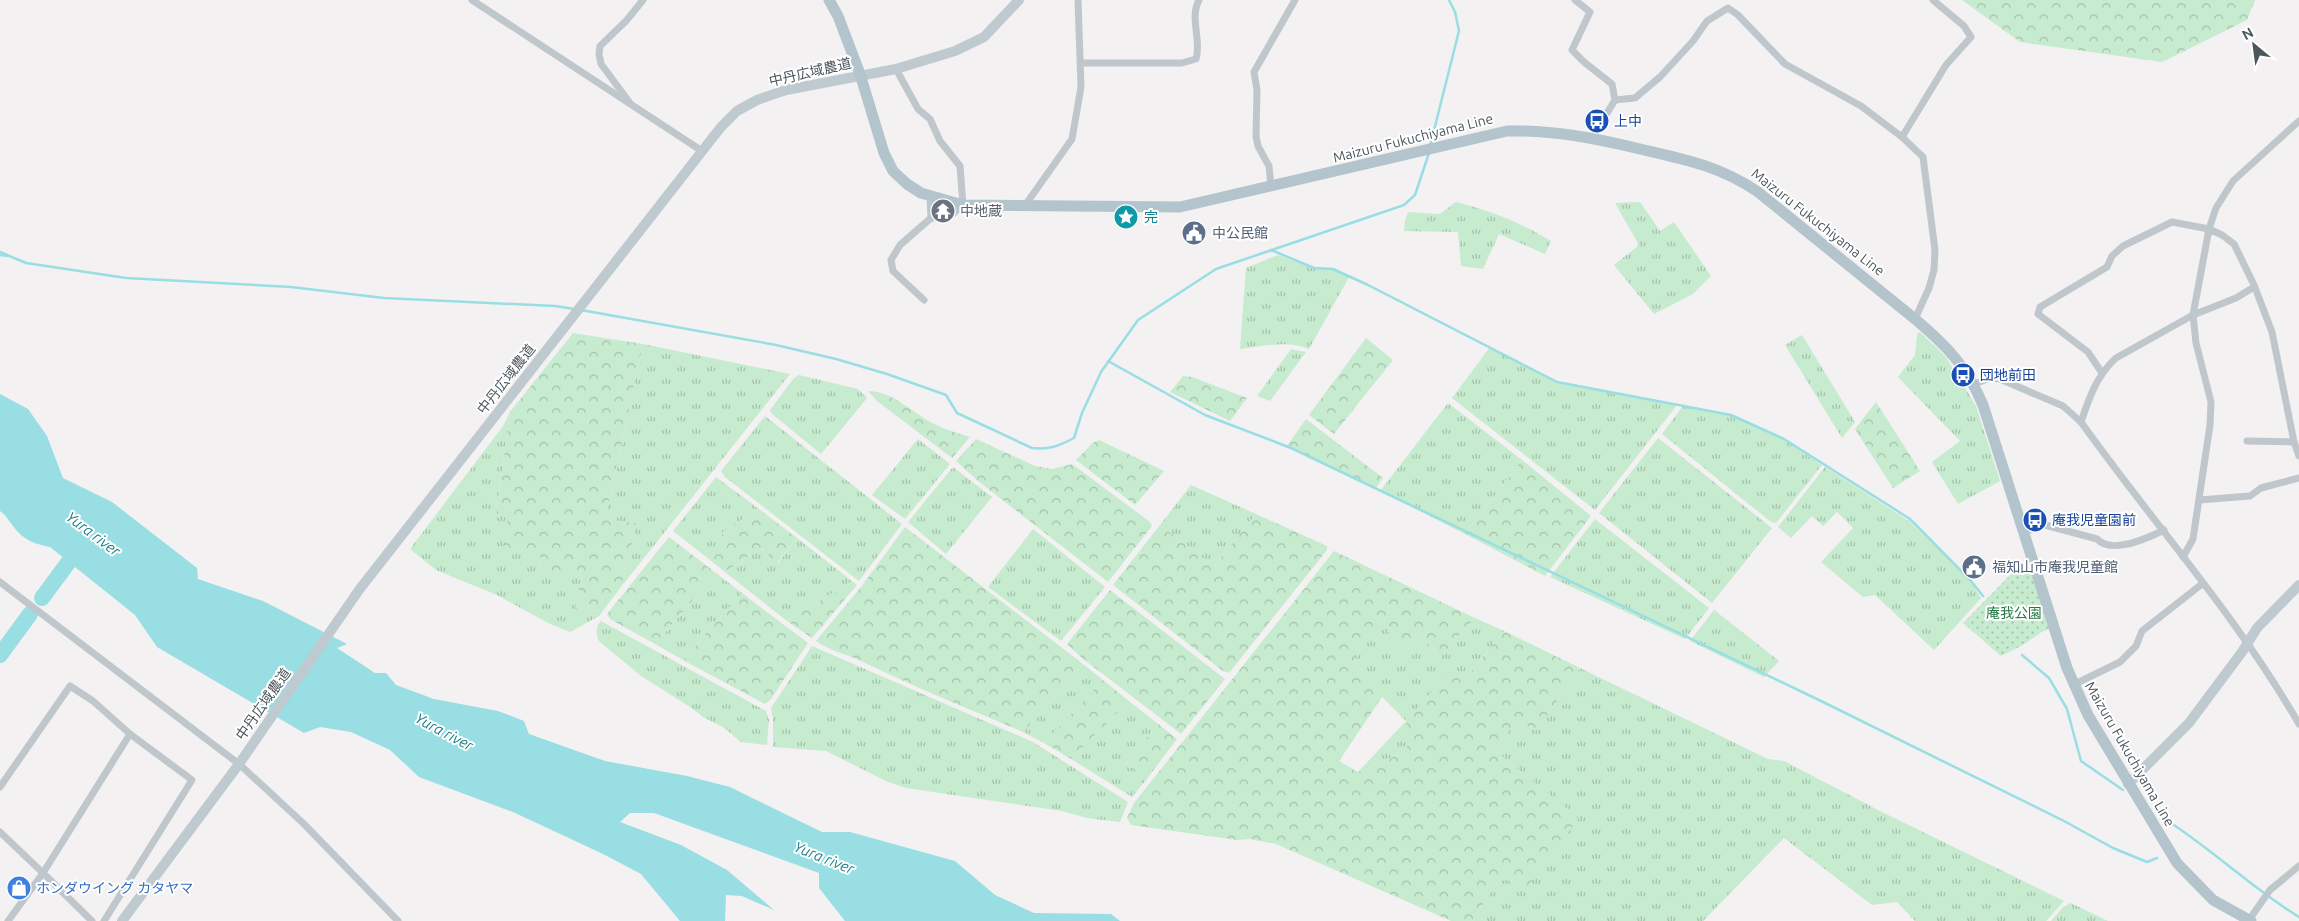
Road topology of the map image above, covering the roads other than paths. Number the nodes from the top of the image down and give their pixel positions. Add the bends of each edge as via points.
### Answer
1 (472, 0) edge
2 (643, 0) edge
3 (829, 0) edge
4 (1019, 0) edge
5 (1078, 0) edge
6 (1199, 0) edge
7 (1295, 0) edge
8 (1575, 0) edge
9 (1933, 0) edge
10 (1081, 63) junction
11 (896, 69) junction
12 (860, 74) junction
13 (1615, 100) junction
14 (634, 108) junction
15 (2299, 121) edge
16 (1902, 137) junction
17 (1592, 138) junction
18 (699, 155) junction
19 (1271, 188) junction
20 (930, 197) junction
21 (963, 204) junction
22 (1026, 204) junction
23 (931, 218) junction
24 (2209, 229) junction
25 (2254, 286) junction
26 (924, 300) dead end
27 (2193, 315) junction
28 (1915, 320) junction
29 (2102, 374) junction
30 (1974, 384) junction
31 (2081, 422) junction
32 (2247, 441) dead end
33 (2294, 442) junction
34 (2299, 456) edge
35 (2299, 478) edge
36 (2199, 500) junction
37 (2164, 530) junction
38 (2023, 532) junction
39 (2183, 557) junction
40 (0, 582) edge
41 (2202, 584) junction
42 (2299, 585) edge
43 (2248, 643) junction
44 (2073, 684) junction
45 (2299, 724) edge
46 (130, 734) junction
47 (239, 764) junction
48 (2128, 784) junction
49 (0, 787) edge
50 (0, 832) edge
51 (2299, 866) edge
52 (43, 873) junction
53 (8, 921) edge
54 (92, 921) edge
55 (104, 921) edge
56 (122, 921) edge
57 (398, 921) edge
58 (2250, 921) edge

1 - 14 street
2 - 14 street via 600,46 598,54 601,64
3 - 12 main road, Maizuru Fukuchiyama Line
4 - 11 street, 中丹広域農道 via 984,37 955,51
5 - 10 street
6 - 10 street via 1194,17 1199,49 1196,60 1182,63
7 - 19 street via 1254,72 1256,136 1269,166
8 - 13 street via 1590,12 1572,50 1612,84
9 - 16 street via 1964,26 1971,37 1946,65
10 - 22 street via 1078,111 1072,139
11 - 12 street, 中丹広域農道
11 - 21 street via 918,110 930,119 940,141 960,166
12 - 18 street, 中丹広域農道 via 786,90 757,100 737,111
12 - 20 main road, Maizuru Fukuchiyama Line via 884,153 894,171 907,184
13 - 16 street via 1635,98 1674,62 1707,21 1728,8 1785,64 1861,106
13 - 17 street
14 - 18 street
15 - 24 street via 2233,181 2216,208
16 - 28 street via 1923,157 1935,244 1934,270
17 - 19 main road, Maizuru Fukuchiyama Line via 1537,130 1507,131
17 - 28 main road, Maizuru Fukuchiyama Line via 1694,161 1737,178
18 - 47 street, 中丹広域農道 via 359,590
19 - 22 main road, Maizuru Fukuchiyama Line via 1180,207
20 - 21 main road, Maizuru Fukuchiyama Line
20 - 23 street
21 - 22 main road, Maizuru Fukuchiyama Line
21 - 23 street via 949,217
23 - 26 street via 900,245 891,260 893,272
24 - 25 street via 2234,244
24 - 27 street
24 - 29 street via 2172,222 2132,240 2112,256 2107,266 2040,307 2038,314 2088,352
25 - 27 street via 2236,298
25 - 33 street via 2272,332
27 - 29 street via 2116,358
27 - 36 street via 2196,343 2211,402
28 - 30 main road, Maizuru Fukuchiyama Line via 1940,340
29 - 31 street via 2092,390
30 - 31 street via 1990,378 2000,379 2063,406
30 - 38 main road, Maizuru Fukuchiyama Line
31 - 37 street
32 - 33 street
33 - 34 street
35 - 36 street via 2261,488 2250,496
36 - 39 street via 2193,539
37 - 38 street via 2132,543 2111,546 2045,525
37 - 39 street
38 - 44 main road, Maizuru Fukuchiyama Line
39 - 41 street
40 - 47 street
41 - 43 street
41 - 44 street via 2142,631 2136,646 2120,662
42 - 43 street
43 - 45 street
43 - 48 street via 2189,723
44 - 48 main road, Maizuru Fukuchiyama Line
46 - 49 street via 93,701 70,686
46 - 52 street
46 - 55 street via 192,780
47 - 56 street, 中丹広域農道
47 - 57 street via 304,824
48 - 58 main road, Maizuru Fukuchiyama Line via 2176,863 2214,900
50 - 52 street
51 - 58 street via 2270,890
52 - 53 street
52 - 54 street

